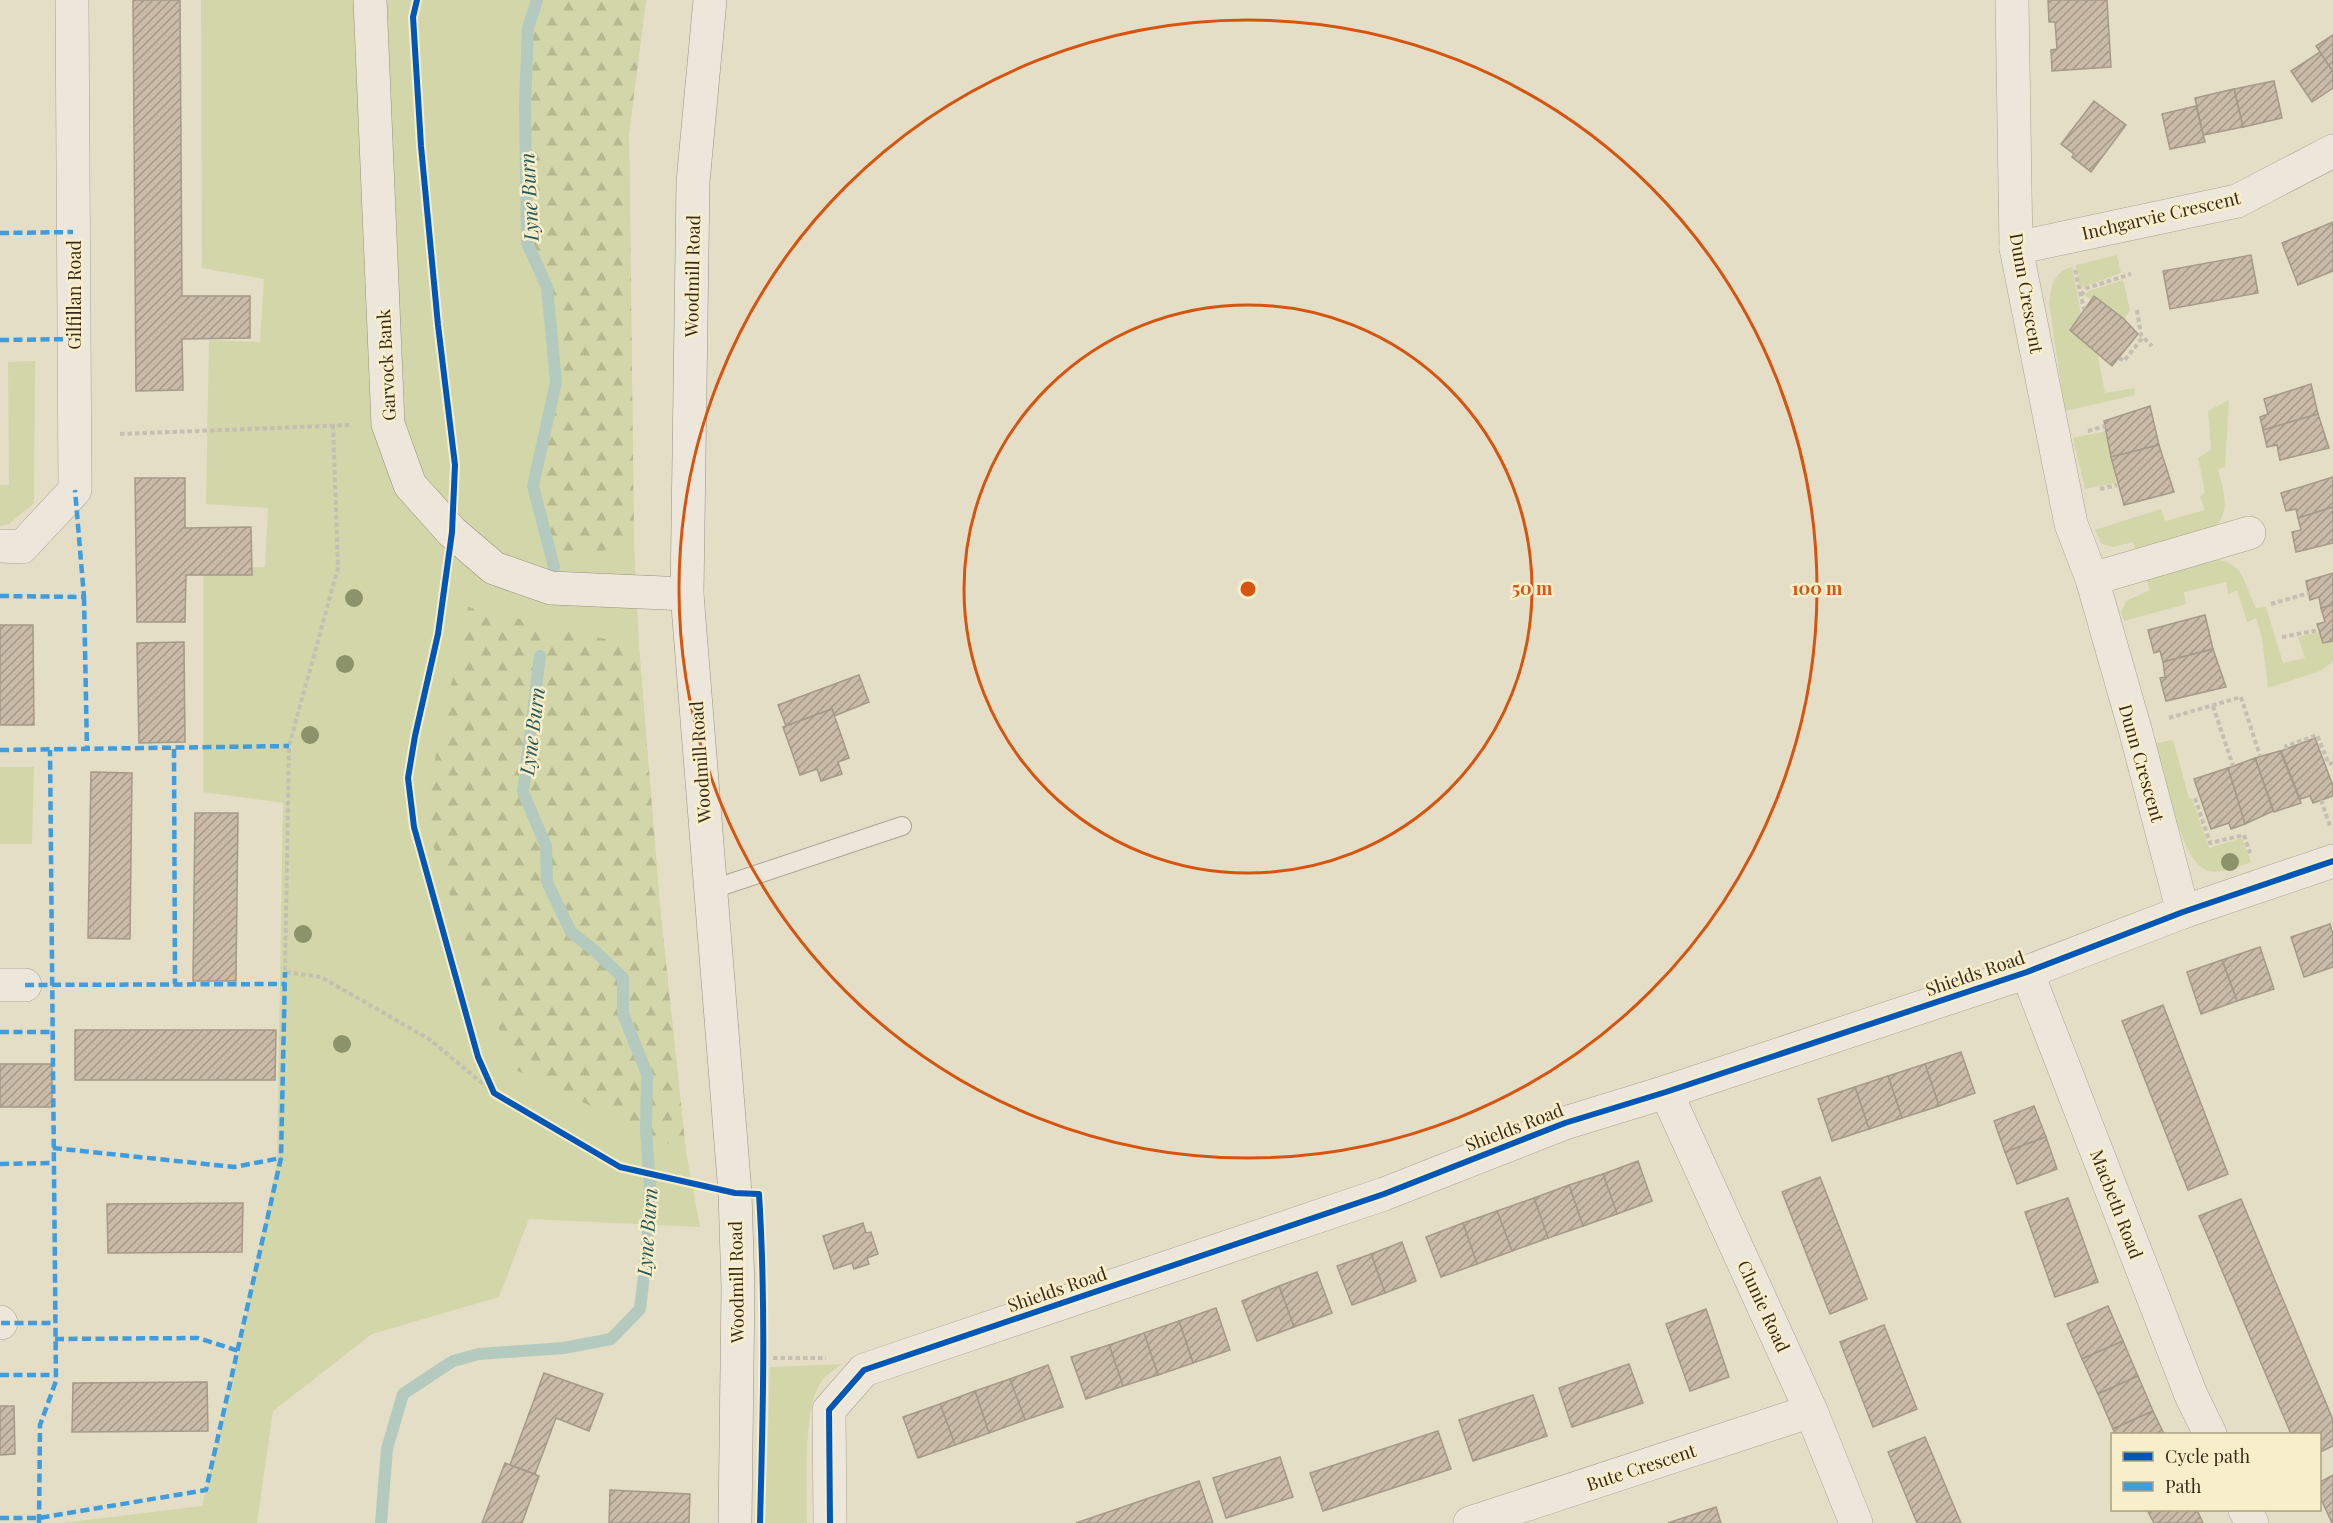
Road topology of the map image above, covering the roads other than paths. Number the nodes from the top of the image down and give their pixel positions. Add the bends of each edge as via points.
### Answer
1 (72, 0) edge
2 (369, 0) edge
3 (710, 0) edge
4 (2012, 0) edge
5 (2333, 151) edge
6 (2016, 248) junction
7 (2249, 533) dead end
8 (0, 546) edge
9 (2092, 579) junction
10 (687, 594) junction
11 (902, 826) dead end
12 (2333, 861) edge
13 (710, 890) junction
14 (2183, 912) junction
15 (2027, 972) junction
16 (1666, 1092) junction
17 (1811, 1411) junction
18 (2210, 1433) edge
19 (735, 1523) edge
20 (830, 1523) edge
21 (1470, 1523) edge
22 (1856, 1523) edge

1 - 8 street, Gilfillan Road via 75,490 22,547
2 - 10 street, Garvock Bank via 388,424 410,485 452,532 494,568 551,588
3 - 10 street, Woodmill Road via 693,182
4 - 6 street, Dunn Crescent
5 - 6 street, Inchgarvie Crescent via 2237,201
6 - 9 street, Dunn Crescent via 2071,524
7 - 9 street
9 - 14 street, Dunn Crescent
10 - 13 street, Woodmill Road
11 - 13 lane
12 - 14 street, Shields Road
13 - 19 street, Woodmill Road via 735,1193
14 - 15 street, Shields Road
15 - 16 street, Shields Road
15 - 18 street, Macbeth Road via 2191,1395
16 - 17 street, Clunie Road
16 - 20 street, Shields Road via 1565,1123 1384,1194 864,1370 829,1410
17 - 21 street, Bute Crescent
17 - 22 street, Clunie Road

